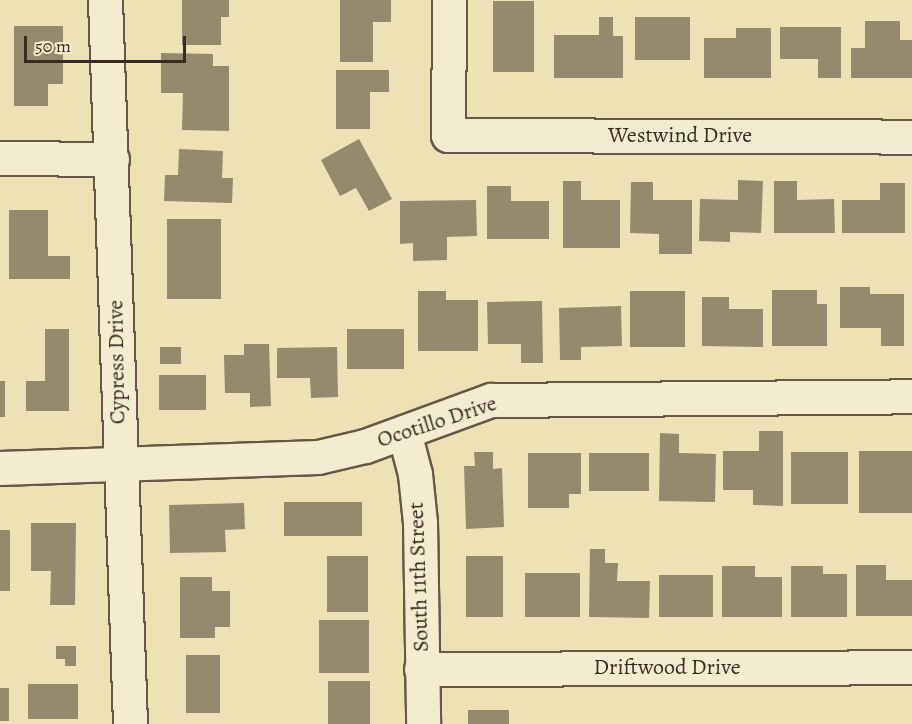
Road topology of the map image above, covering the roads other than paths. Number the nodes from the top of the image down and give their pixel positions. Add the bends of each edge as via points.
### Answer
1 (105, 0) edge
2 (449, 0) edge
3 (912, 137) edge
4 (0, 158) edge
5 (112, 159) junction
6 (912, 396) edge
7 (404, 432) junction
8 (119, 466) junction
9 (0, 468) edge
10 (912, 667) edge
11 (421, 669) junction
12 (130, 724) edge
13 (423, 724) edge

1 - 5 street, Cypress Drive
2 - 3 street, Westwind Drive via 448,135
4 - 5 street
5 - 8 street, Cypress Drive
6 - 7 street, Ocotillo Drive via 501,399 453,412
7 - 8 street, Ocotillo Drive via 318,457
7 - 11 street, South 11th Street via 415,474 420,522
8 - 9 street, Ocotillo Drive
8 - 12 street, Cypress Drive
10 - 11 street, Driftwood Drive
11 - 13 street, South 11th Street

